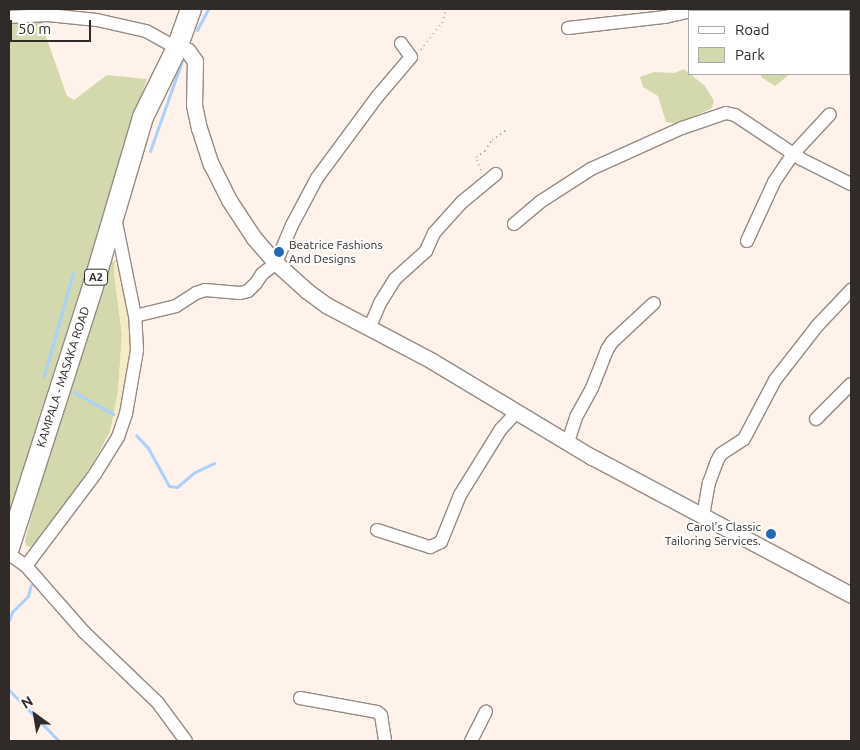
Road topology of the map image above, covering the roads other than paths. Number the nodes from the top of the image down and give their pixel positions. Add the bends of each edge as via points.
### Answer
1 (191, 9) edge
2 (688, 11) edge
3 (9, 17) edge
4 (568, 28) dead end
5 (401, 43) dead end
6 (177, 48) junction
7 (830, 114) dead end
8 (793, 154) junction
9 (491, 178) road end
10 (851, 184) edge
11 (114, 212) junction
12 (514, 224) dead end
13 (747, 241) dead end
14 (276, 263) junction
15 (851, 290) edge
16 (654, 303) dead end
17 (134, 316) junction
18 (369, 329) junction
19 (851, 384) edge
20 (517, 412) junction
21 (816, 419) dead end
22 (568, 442) junction
23 (703, 516) junction
24 (377, 530) dead end
25 (9, 548) edge
26 (9, 554) edge
27 (26, 566) junction
28 (851, 596) edge
29 (300, 698) dead end
30 (486, 712) dead end
31 (186, 741) edge
32 (385, 741) edge
33 (471, 741) edge

1 - 6 main road, KAMPALA - MASAKA ROAD / A2
2 - 4 street via 665,17
3 - 6 street via 48,15 97,20 146,30
5 - 14 street via 411,57 317,178
6 - 11 main road, KAMPALA - MASAKA ROAD / A2 via 143,117
6 - 14 street via 188,51 195,61 194,105 211,164 243,222
7 - 8 street
8 - 10 street
8 - 12 street via 735,115 719,114 584,173
8 - 13 street via 774,182
9 - 18 street via 462,202 434,234 426,251 395,279
11 - 17 street
11 - 25 main road, KAMPALA - MASAKA ROAD / A2
14 - 17 street via 248,291 205,290 196,292 176,306
14 - 18 street via 326,305
15 - 23 street via 812,332 775,380 744,439 716,461
16 - 22 street via 607,350
17 - 27 street via 135,372 118,436 95,474
18 - 20 street via 432,361
19 - 21 street
20 - 22 street
20 - 24 street via 501,429 460,495 441,542 430,547
22 - 23 street
23 - 28 street
26 - 27 street
27 - 31 street via 84,632 158,703
29 - 32 street via 377,712 381,715
30 - 33 street

